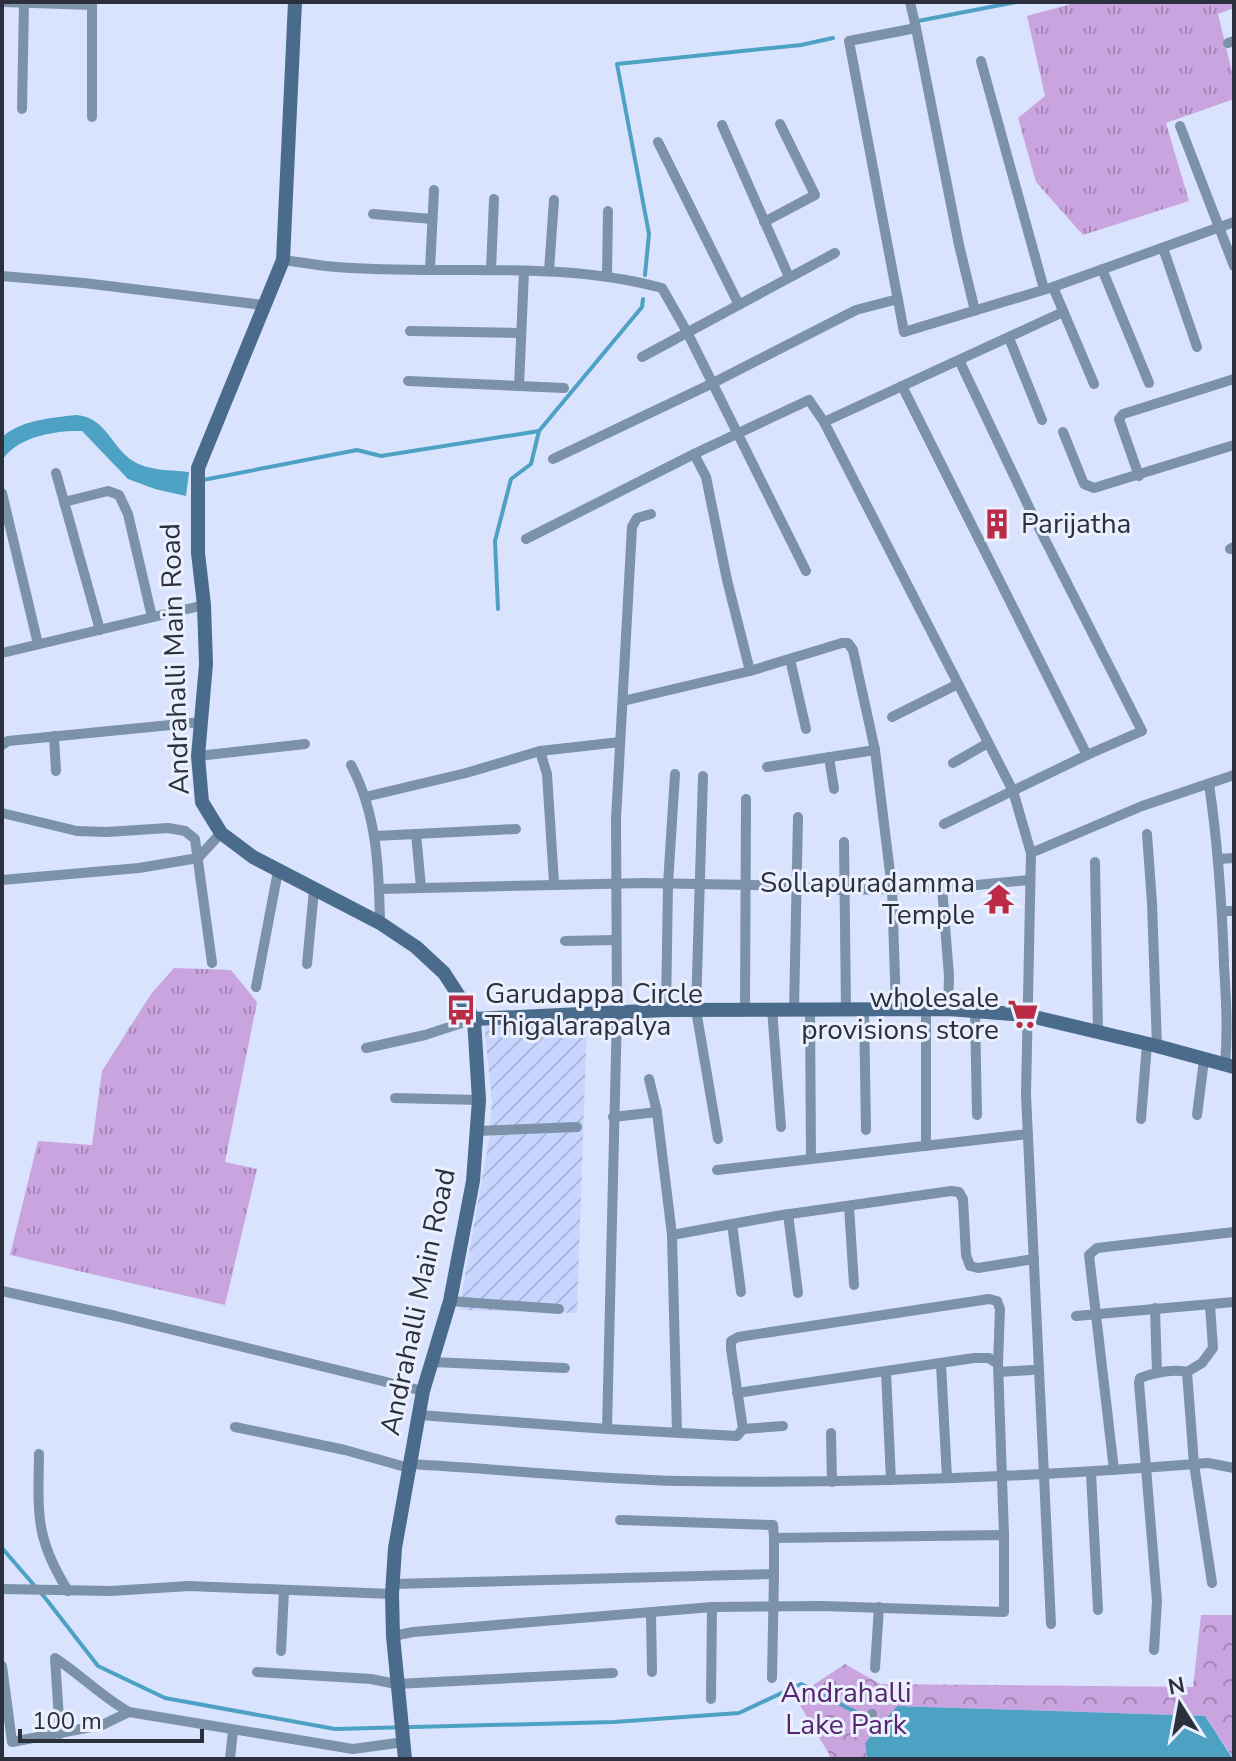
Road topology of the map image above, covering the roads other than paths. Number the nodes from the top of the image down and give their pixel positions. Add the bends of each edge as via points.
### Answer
1 (4, 2) edge
2 (295, 2) edge
3 (910, 2) edge
4 (24, 3) edge
5 (916, 28) junction
6 (981, 61) dead end
7 (22, 109) dead end
8 (92, 117) dead end
9 (780, 124) dead end
10 (722, 125) dead end
11 (1180, 126) dead end
12 (658, 142) dead end
13 (434, 190) dead end
14 (494, 199) dead end
15 (554, 200) dead end
16 (608, 211) dead end
17 (373, 214) dead end
18 (432, 219) junction
19 (764, 222) junction
20 (1234, 222) edge
21 (1219, 227) junction
22 (1163, 248) junction
23 (835, 253) dead end
24 (283, 260) junction
25 (1234, 266) edge
26 (430, 269) junction
27 (1102, 269) junction
28 (491, 270) junction
29 (524, 271) junction
30 (549, 271) junction
31 (2, 276) edge
32 (607, 276) junction
33 (789, 277) junction
34 (1048, 288) junction
35 (898, 299) junction
36 (738, 303) junction
37 (263, 305) junction
38 (975, 311) junction
39 (1063, 312) junction
40 (410, 331) dead end
41 (687, 332) junction
42 (521, 333) junction
43 (1009, 338) junction
44 (1197, 347) dead end
45 (642, 357) dead end
46 (959, 360) junction
47 (1234, 379) edge
48 (408, 381) dead end
49 (1149, 383) dead end
50 (711, 384) junction
51 (1094, 384) dead end
52 (519, 386) junction
53 (902, 386) junction
54 (564, 388) dead end
55 (1042, 420) dead end
56 (824, 422) junction
57 (1063, 432) dead end
58 (738, 433) junction
59 (1234, 445) edge
60 (694, 454) junction
61 (553, 459) dead end
62 (56, 473) dead end
63 (1139, 476) junction
64 (2, 493) edge
65 (64, 502) junction
66 (651, 514) dead end
67 (526, 539) dead end
68 (806, 571) dead end
69 (204, 605) junction
70 (152, 617) junction
71 (100, 630) junction
72 (38, 644) junction
73 (2, 653) edge
74 (790, 659) junction
75 (750, 671) junction
76 (958, 684) junction
77 (623, 701) junction
78 (892, 717) dead end
79 (201, 722) junction
80 (806, 729) dead end
81 (54, 736) junction
82 (620, 742) junction
83 (988, 743) junction
84 (305, 744) dead end
85 (2, 745) edge
86 (875, 750) junction
87 (540, 751) junction
88 (1087, 755) junction
89 (198, 756) junction
90 (829, 757) junction
91 (953, 763) dead end
92 (351, 765) dead end
93 (767, 767) dead end
94 (56, 771) dead end
95 (675, 774) dead end
96 (1234, 775) edge
97 (703, 776) dead end
98 (1209, 784) junction
99 (834, 789) dead end
100 (1013, 791) junction
101 (365, 797) junction
102 (746, 799) dead end
103 (2, 813) edge
104 (798, 817) dead end
105 (944, 824) dead end
106 (516, 829) dead end
107 (221, 833) junction
108 (416, 834) junction
109 (1147, 834) dead end
110 (375, 836) junction
111 (844, 842) dead end
112 (1031, 853) junction
113 (198, 858) junction
114 (1234, 858) edge
115 (1218, 859) junction
116 (1095, 862) dead end
117 (278, 871) junction
118 (2, 880) edge
119 (1029, 880) junction
120 (554, 883) junction
121 (615, 883) junction
122 (668, 884) junction
123 (701, 884) junction
124 (745, 886) junction
125 (798, 886) junction
126 (421, 887) junction
127 (942, 887) junction
128 (379, 889) junction
129 (892, 889) junction
130 (314, 890) junction
131 (847, 890) junction
132 (1222, 911) junction
133 (1234, 911) edge
134 (380, 923) junction
135 (615, 940) junction
136 (565, 941) dead end
137 (212, 963) dead end
138 (307, 964) dead end
139 (1229, 971) edge
140 (256, 987) dead end
141 (896, 1008) junction
142 (745, 1009) junction
143 (772, 1009) junction
144 (810, 1009) junction
145 (846, 1009) junction
146 (864, 1009) junction
147 (926, 1009) junction
148 (948, 1009) junction
149 (666, 1010) junction
150 (696, 1010) junction
151 (794, 1010) junction
152 (975, 1011) junction
153 (617, 1012) junction
154 (1026, 1015) junction
155 (474, 1019) junction
156 (1098, 1033) junction
157 (1231, 1040) edge
158 (1152, 1045) junction
159 (366, 1048) dead end
160 (1204, 1060) junction
161 (1230, 1066) edge
162 (649, 1079) dead end
163 (395, 1098) dead end
164 (479, 1100) junction
165 (657, 1112) junction
166 (977, 1115) dead end
167 (1197, 1115) dead end
168 (613, 1117) junction
169 (1141, 1119) dead end
170 (577, 1127) dead end
171 (781, 1127) dead end
172 (866, 1130) dead end
173 (476, 1131) junction
174 (1028, 1134) junction
175 (718, 1139) dead end
176 (926, 1146) junction
177 (811, 1159) junction
178 (717, 1170) dead end
179 (849, 1206) junction
180 (788, 1214) junction
181 (732, 1224) junction
182 (1234, 1232) edge
183 (672, 1235) junction
184 (1034, 1259) junction
185 (854, 1285) dead end
186 (2, 1291) edge
187 (741, 1292) dead end
188 (798, 1293) dead end
189 (450, 1301) junction
190 (1234, 1302) edge
191 (1210, 1305) junction
192 (1155, 1308) junction
193 (559, 1309) dead end
194 (1096, 1313) junction
195 (1076, 1316) dead end
196 (432, 1362) junction
197 (941, 1364) junction
198 (565, 1368) dead end
199 (998, 1368) junction
200 (1032, 1370) dead end
201 (886, 1372) junction
202 (1187, 1372) junction
203 (1157, 1373) junction
204 (423, 1391) junction
205 (737, 1393) junction
206 (419, 1415) junction
207 (783, 1426) dead end
208 (235, 1427) dead end
209 (607, 1429) junction
210 (743, 1429) junction
211 (677, 1432) junction
212 (831, 1433) dead end
213 (39, 1454) dead end
214 (1194, 1464) junction
215 (410, 1466) junction
216 (1146, 1468) junction
217 (1234, 1468) edge
218 (1114, 1470) junction
219 (1091, 1473) junction
220 (1046, 1476) junction
221 (1003, 1477) junction
222 (947, 1478) junction
223 (891, 1480) junction
224 (832, 1482) junction
225 (620, 1520) dead end
226 (1004, 1535) junction
227 (774, 1538) junction
228 (774, 1574) junction
229 (1212, 1583) dead end
230 (2, 1589) edge
231 (392, 1589) junction
232 (284, 1590) junction
233 (68, 1591) junction
234 (772, 1606) junction
235 (712, 1607) junction
236 (879, 1607) junction
237 (1098, 1610) dead end
238 (651, 1612) junction
239 (1051, 1624) dead end
240 (393, 1636) junction
241 (1154, 1650) dead end
242 (281, 1651) dead end
243 (2, 1666) edge
244 (875, 1668) dead end
245 (257, 1672) dead end
246 (652, 1672) dead end
247 (613, 1673) dead end
248 (772, 1678) dead end
249 (396, 1684) junction
250 (711, 1699) dead end
251 (129, 1712) junction
252 (233, 1731) junction
253 (402, 1732) junction
254 (60, 1734) junction
255 (230, 1759) edge
256 (405, 1759) edge

1 - 4 street
2 - 24 main road, Andrahalli Main Road
3 - 5 street
4 - 7 street
4 - 8 street via 92,5
5 - 35 street via 849,41
5 - 38 street
6 - 34 street
9 - 19 street via 815,195
10 - 19 street
11 - 21 street
12 - 36 street
13 - 18 street
14 - 28 street
15 - 30 street
16 - 32 street
17 - 18 street
18 - 26 street
19 - 33 street
20 - 21 street
21 - 22 street
21 - 25 street
22 - 27 street
22 - 44 street
23 - 33 street
24 - 26 street
24 - 37 main road, Andrahalli Main Road
26 - 28 street
27 - 34 street
27 - 49 street
28 - 29 street
29 - 30 street
29 - 42 street
30 - 32 street
31 - 37 street
32 - 41 street via 662,288
33 - 36 street
34 - 38 street
34 - 39 street
35 - 38 street via 904,332
35 - 50 street via 856,310
36 - 41 street
37 - 69 main road, Andrahalli Main Road via 198,468
39 - 43 street
39 - 51 street
40 - 42 street
41 - 45 street
41 - 50 street
42 - 52 street
43 - 46 street
43 - 55 street
46 - 53 street
46 - 88 street via 1142,731
47 - 63 street via 1123,414 1119,419
48 - 52 street
50 - 58 street
50 - 61 street
52 - 54 street
53 - 56 street
53 - 88 street
56 - 58 street via 809,400
56 - 76 street
57 - 63 street via 1084,484 1094,488
58 - 60 street
58 - 68 street
59 - 63 street
60 - 67 street
60 - 75 street via 706,477
62 - 65 street
64 - 72 street
65 - 70 street via 108,491 119,495
65 - 71 street
66 - 77 street via 637,518 632,527
69 - 70 street
69 - 79 main road, Andrahalli Main Road
70 - 71 street
71 - 72 street
72 - 73 street
74 - 75 street
74 - 80 street
74 - 86 street via 848,643
75 - 77 street
76 - 78 street
76 - 83 street
77 - 82 street
79 - 81 street
79 - 89 main road, Andrahalli Main Road
81 - 85 street
81 - 94 street
82 - 87 street
82 - 121 street
83 - 91 street
83 - 100 street
84 - 89 street
86 - 90 street
86 - 129 street
87 - 101 street
87 - 120 street via 547,774
88 - 100 street
89 - 107 main road, Andrahalli Main Road via 202,802
90 - 93 street
90 - 99 street
92 - 101 street
95 - 122 street
96 - 98 street
97 - 123 street
98 - 112 street
98 - 115 street
100 - 105 street
100 - 112 street
101 - 110 street
102 - 124 street
103 - 113 street via 77,831 185,831 195,839
104 - 125 street
106 - 108 street
107 - 113 street
107 - 117 main road, Andrahalli Main Road
108 - 110 street
108 - 126 street
109 - 158 street
110 - 128 street
111 - 131 street
112 - 119 street
113 - 118 street
113 - 137 street
114 - 115 street
115 - 132 street
116 - 156 street
117 - 130 main road, Andrahalli Main Road
117 - 140 street
119 - 127 street
119 - 154 street
120 - 121 street
120 - 126 street
121 - 122 street
121 - 135 street
122 - 123 street
122 - 149 street
123 - 124 street
123 - 150 street
124 - 125 street
124 - 142 street
125 - 131 street
125 - 151 street
126 - 128 street
127 - 129 street
127 - 148 street
128 - 134 street
129 - 131 street
129 - 141 street
130 - 134 main road, Andrahalli Main Road
130 - 138 street
131 - 145 street
132 - 133 street
132 - 139 street
134 - 155 main road, Andrahalli Main Road via 444,973
135 - 136 street
135 - 153 street
139 - 157 street
141 - 146 main road
141 - 147 main road
142 - 143 main road
142 - 150 main road
143 - 151 main road
143 - 171 street
144 - 145 main road
144 - 151 main road
144 - 177 street
145 - 146 main road
146 - 172 street
147 - 148 main road
147 - 176 street
148 - 152 main road
149 - 150 main road
149 - 153 main road
150 - 175 street
152 - 154 main road
152 - 166 street
153 - 155 main road
153 - 168 street
154 - 156 main road
154 - 174 street
155 - 159 street
155 - 164 main road, Andrahalli Main Road
156 - 158 main road
157 - 161 street
158 - 160 main road
158 - 169 street
160 - 161 main road
160 - 167 street
162 - 165 street
163 - 164 street
164 - 173 main road, Andrahalli Main Road
165 - 168 street
165 - 183 street
168 - 209 street
170 - 173 street
173 - 189 main road, Andrahalli Main Road via 473,1181
174 - 176 street
174 - 184 street
176 - 177 street
177 - 178 street
179 - 180 street
179 - 184 street via 959,1192 970,1266
179 - 185 street
180 - 181 street
180 - 188 street
181 - 183 street
181 - 187 street
182 - 194 street via 1097,1248 1089,1255
183 - 211 street
184 - 220 street
186 - 204 street
189 - 193 street
189 - 196 main road, Andrahalli Main Road
190 - 191 street
191 - 192 street
191 - 202 street via 1213,1348
192 - 194 street
192 - 203 street
194 - 195 street
194 - 218 street
196 - 198 street
196 - 204 main road, Andrahalli Main Road
197 - 199 street via 989,1358
197 - 201 street
197 - 222 street
199 - 200 street
199 - 205 street via 1000,1309 989,1299 738,1337 731,1341
199 - 221 street
201 - 205 street
201 - 223 street
202 - 203 street
202 - 214 street
203 - 216 street via 1139,1383
204 - 206 main road, Andrahalli Main Road
205 - 210 street
206 - 209 street
206 - 215 main road, Andrahalli Main Road
207 - 210 street
208 - 215 street
209 - 211 street
210 - 211 street via 737,1436
212 - 224 street
213 - 233 street via 41,1534
214 - 216 street
214 - 217 street
214 - 229 street
215 - 224 street via 678,1481
215 - 231 main road, Andrahalli Main Road
216 - 218 street
216 - 241 street via 1157,1601
218 - 219 street
219 - 220 street
219 - 237 street
220 - 221 street
220 - 239 street
221 - 222 street
221 - 226 street
222 - 223 street
223 - 224 street
225 - 227 street via 773,1525
226 - 227 street
226 - 236 street via 1004,1612
227 - 228 street
228 - 231 street
228 - 234 street
230 - 233 street
231 - 232 street
231 - 240 main road, Andrahalli Main Road
232 - 233 street via 189,1586
232 - 242 street
234 - 235 street
234 - 236 street
234 - 248 street
235 - 238 street
235 - 250 street
236 - 244 street
238 - 240 street
238 - 246 street
240 - 249 main road, Andrahalli Main Road
243 - 254 street via 12,1742
245 - 249 street
247 - 249 street
249 - 253 main road, Andrahalli Main Road
251 - 252 street
251 - 254 street via 102,1725
251 - 254 street via 55,1658
252 - 253 street via 353,1749
252 - 255 street
253 - 256 main road, Andrahalli Main Road

